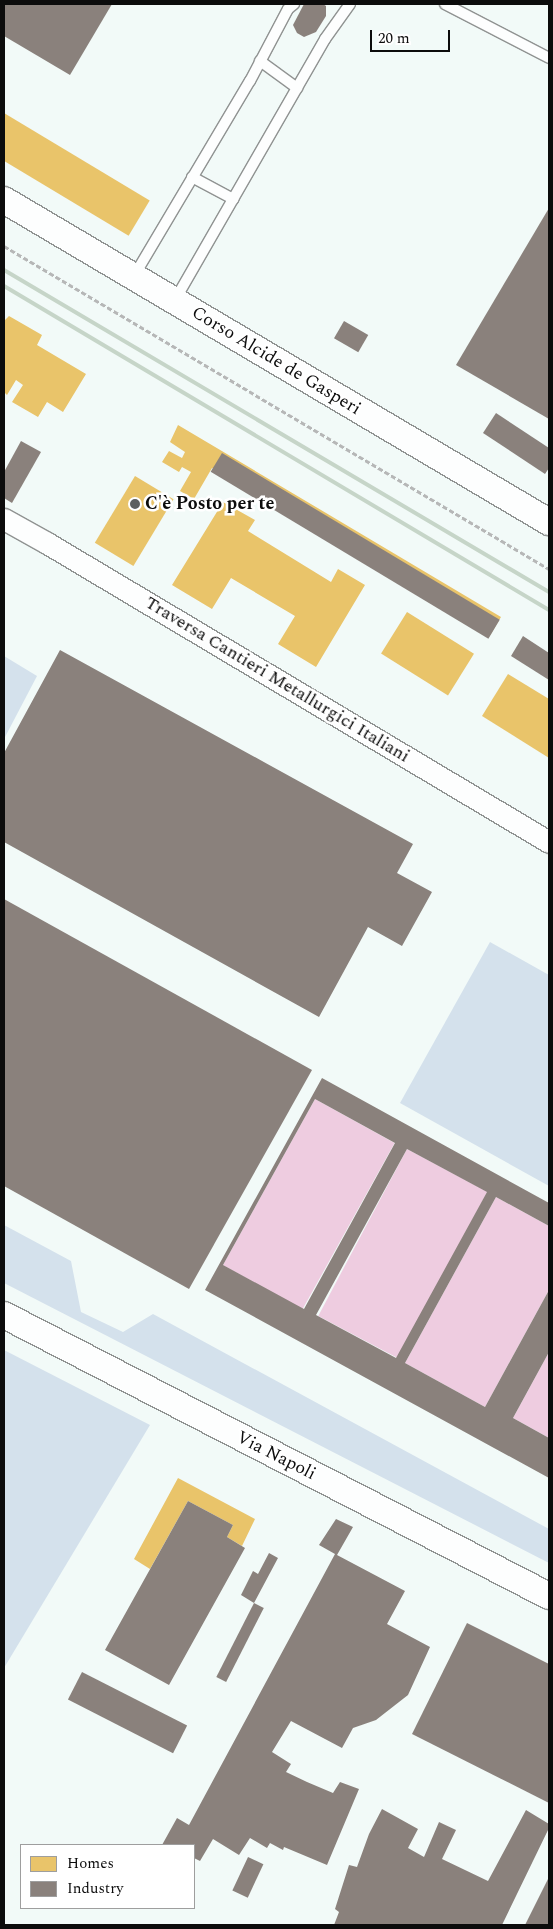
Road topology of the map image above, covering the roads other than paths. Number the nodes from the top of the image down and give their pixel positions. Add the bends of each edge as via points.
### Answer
1 (294, 4) edge
2 (350, 4) edge
3 (445, 4) edge
4 (549, 58) edge
5 (260, 61) junction
6 (297, 88) junction
7 (192, 177) junction
8 (233, 199) junction
9 (4, 200) edge
10 (134, 277) junction
11 (175, 301) junction
12 (4, 520) edge
13 (549, 522) edge
14 (549, 842) edge
15 (4, 1315) edge
16 (549, 1596) edge

1 - 5 lane via 288,9
2 - 6 lane
3 - 4 lane
5 - 6 lane
5 - 7 lane
6 - 8 lane
7 - 8 lane
7 - 10 lane
8 - 11 lane
9 - 10 street, Corso Alcide de Gasperi
10 - 11 street, Corso Alcide de Gasperi
11 - 13 street, Corso Alcide de Gasperi
12 - 14 street, Traversa Cantieri Metallurgici Italiani
15 - 16 street, Via Napoli

